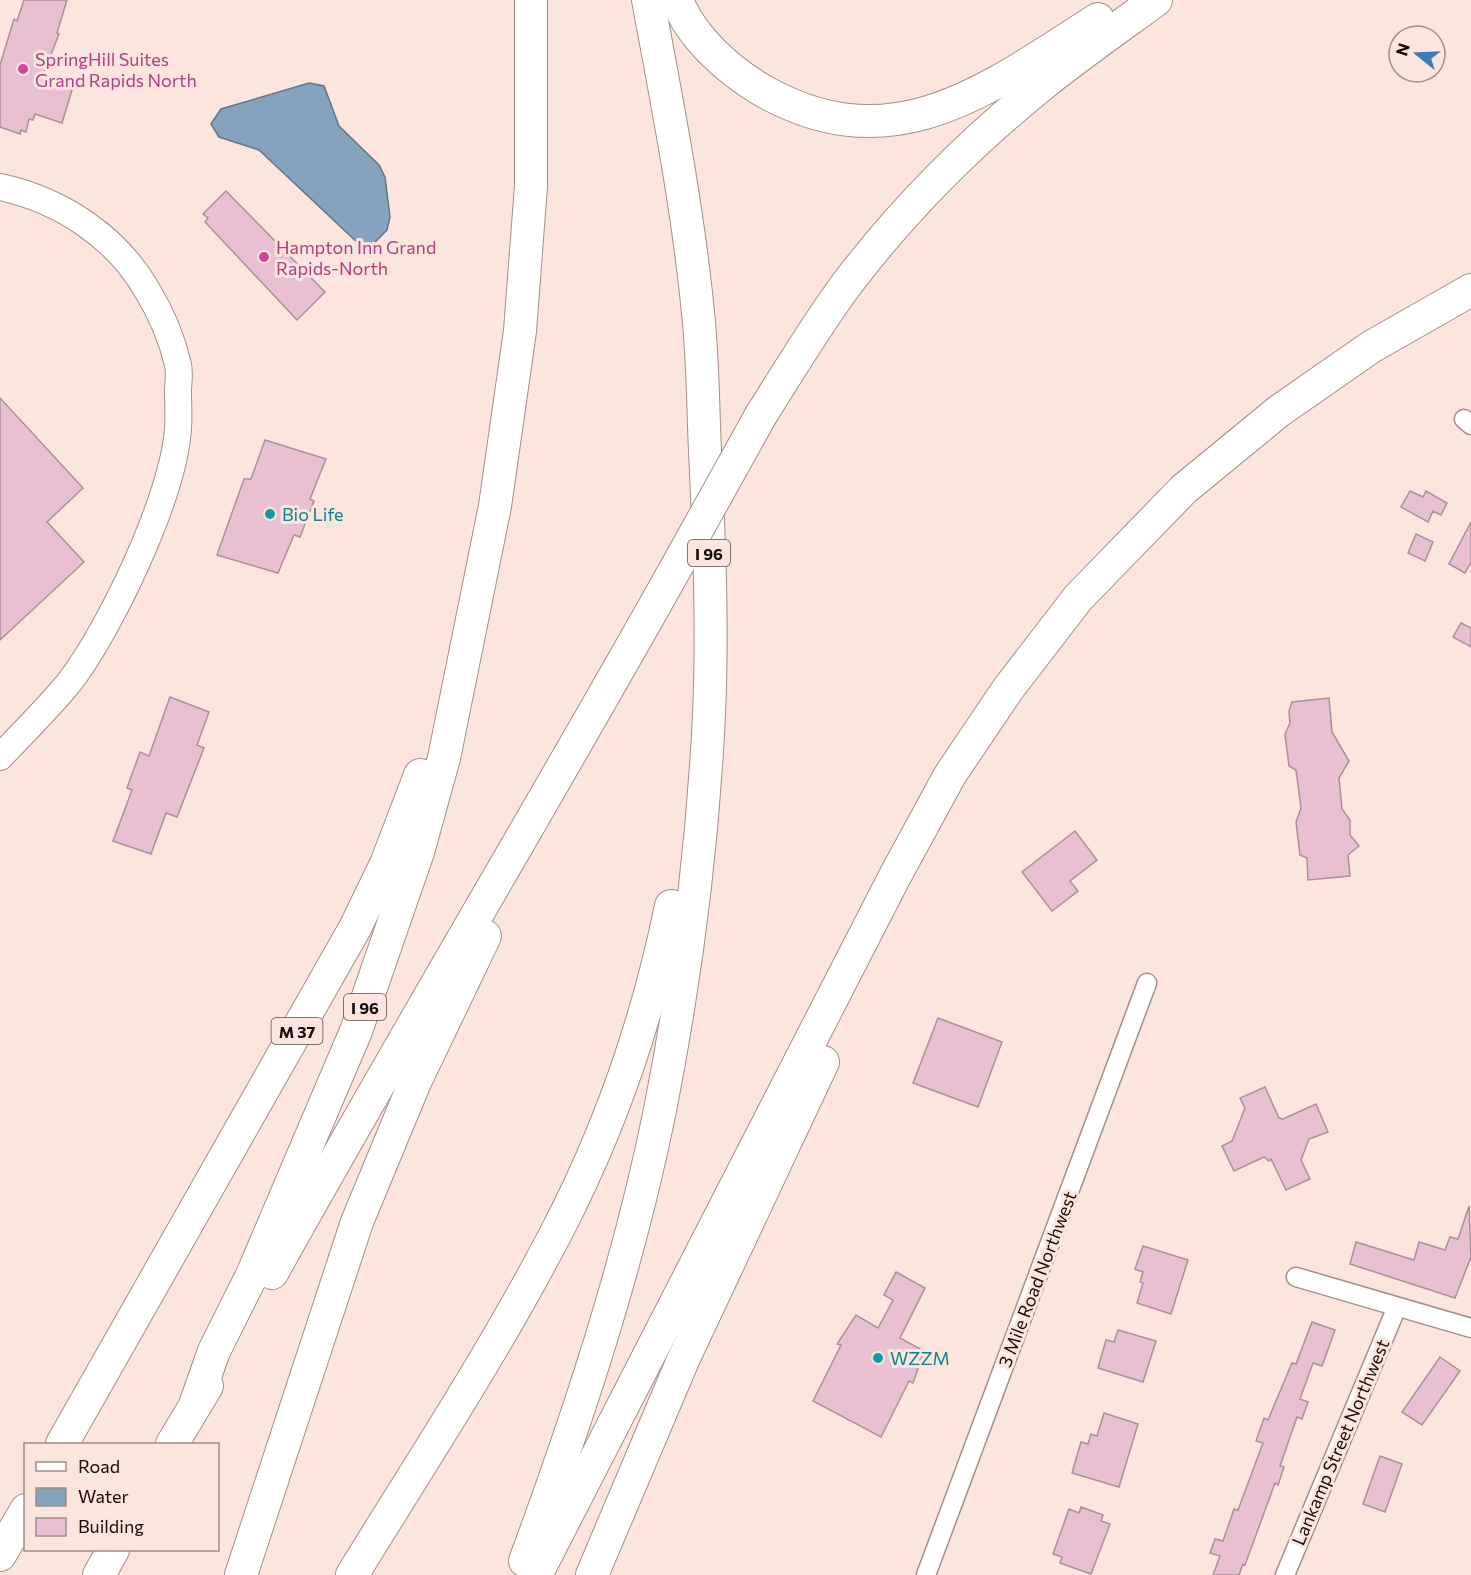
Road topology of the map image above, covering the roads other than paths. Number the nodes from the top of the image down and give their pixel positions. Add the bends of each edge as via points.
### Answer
1 (531, 0) edge
2 (648, 0) edge
3 (677, 0) edge
4 (1137, 0) edge
5 (1156, 0) edge
6 (0, 187) edge
7 (1471, 290) edge
8 (478, 594) junction
9 (709, 714) junction
10 (0, 757) edge
11 (950, 775) junction
12 (540, 806) junction
13 (1147, 983) dead end
14 (1296, 1277) dead end
15 (1396, 1308) junction
16 (1471, 1328) edge
17 (196, 1402) junction
18 (63, 1443) edge
19 (173, 1443) edge
20 (24, 1513) edge
21 (112, 1551) edge
22 (0, 1555) edge
23 (99, 1575) edge
24 (241, 1575) edge
25 (352, 1575) edge
26 (520, 1575) edge
27 (536, 1575) edge
28 (592, 1575) edge
29 (926, 1575) edge
30 (1285, 1575) edge

1 - 8 highway, I 96 via 531,186 521,320 505,447
2 - 9 highway, I 96 via 678,156 699,324 710,551
3 - 4 highway via 702,40 749,82 786,103 815,113 876,121 925,114 973,97
5 - 12 highway, bridge via 1044,83 990,130 926,193 847,285 761,415
6 - 10 street via 30,193 64,208 134,266 163,317 178,366 178,419 166,484 141,551 108,621 69,683
7 - 11 highway via 1371,347 1279,411 1184,489 1078,598 1008,689
8 - 17 highway, I 96 via 444,758 382,960 313,1136 214,1352
8 - 18 highway, M 37 via 414,794 386,864 360,917
9 - 25 highway via 663,945 615,1101 556,1234 516,1308
9 - 26 highway, I 96 via 696,863 660,1108 631,1232 594,1359
11 - 27 highway
11 - 28 highway via 914,871 683,1360
12 - 17 highway via 348,1134 222,1363
12 - 24 highway via 524,856 427,1055 357,1222
13 - 29 street, 3 Mile Road Northwest
14 - 15 street
15 - 16 street
15 - 30 street, Lankamp Street Northwest
17 - 19 highway, I 96
20 - 22 highway
21 - 23 highway

